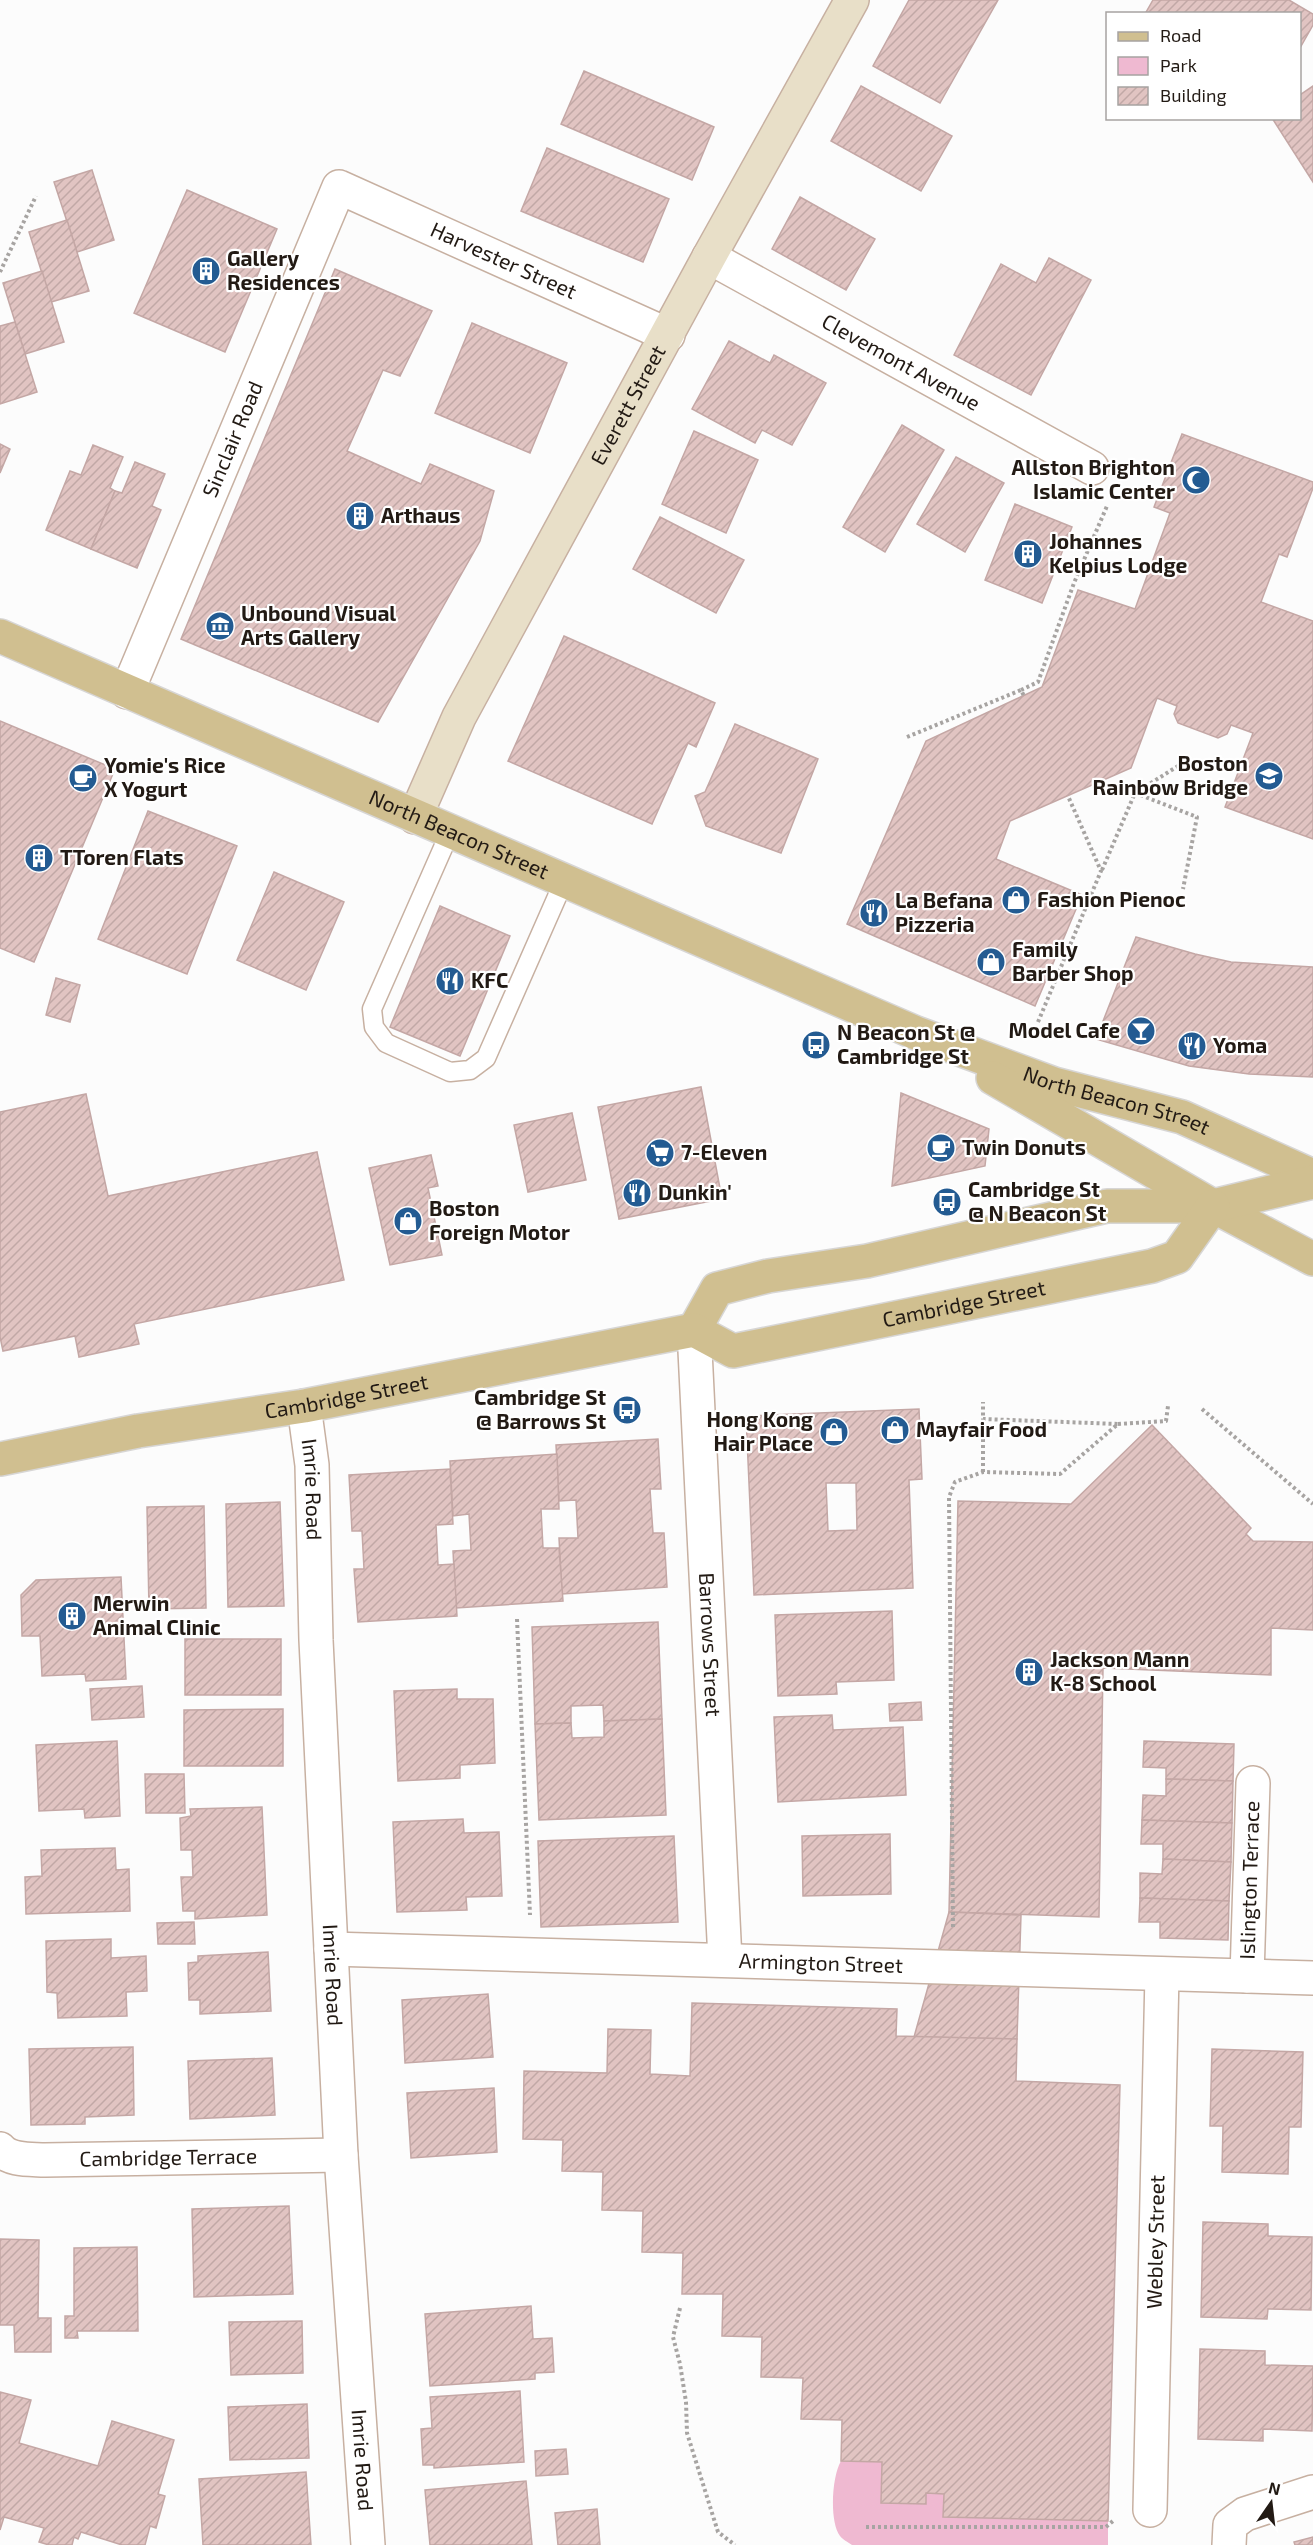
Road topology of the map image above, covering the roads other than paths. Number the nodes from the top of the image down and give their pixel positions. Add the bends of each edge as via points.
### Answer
1 (852, 0) edge
2 (339, 187) joint
3 (709, 257) junction
4 (668, 335) junction
5 (1092, 468) dead end
6 (0, 636) edge
7 (127, 692) junction
8 (415, 817) junction
9 (450, 832) junction
10 (564, 881) junction
11 (916, 1034) junction
12 (1313, 1176) edge
13 (1313, 1182) edge
14 (1213, 1206) junction
15 (1313, 1259) edge
16 (694, 1330) junction
17 (304, 1406) junction
18 (0, 1459) edge
19 (1253, 1783) dead end
20 (331, 1949) junction
21 (725, 1960) junction
22 (1162, 1974) junction
23 (1246, 1976) junction
24 (1313, 1978) edge
25 (0, 2149) edge
26 (341, 2155) junction
27 (1313, 2492) edge
28 (1150, 2510) dead end
29 (368, 2545) edge
30 (1229, 2545) edge

1 - 3 street, Everett Street
2 - 4 street, Harvester Street
2 - 7 street, Sinclair Road
3 - 4 street, Everett Street
3 - 5 street, Clevemont Avenue
4 - 8 street, Everett Street via 459,717
6 - 7 main road, North Beacon Street
7 - 8 main road, North Beacon Street
8 - 9 main road, North Beacon Street
9 - 10 main road, North Beacon Street
9 - 10 lane via 372,1009 374,1027 386,1043 450,1072 470,1070 486,1058
10 - 11 main road, North Beacon Street
11 - 12 main road, North Beacon Street via 1054,1084 1182,1117
11 - 14 main road, North Beacon Street
13 - 14 main road
14 - 15 main road, North Beacon Street
14 - 16 main road via 1107,1206 867,1262 758,1278 717,1289
14 - 16 main road, Cambridge Street via 1177,1257 1160,1263 733,1351
16 - 17 main road, Cambridge Street
16 - 21 street, Barrows Street
17 - 18 main road, Cambridge Street via 138,1431
17 - 20 street, Imrie Road via 312,1465
19 - 23 street, Islington Terrace
20 - 21 street, Armington Street
20 - 26 street, Imrie Road
21 - 22 street, Armington Street
22 - 23 street, Armington Street
22 - 28 street, Webley Street
23 - 24 street, Armington Street
25 - 26 street, Cambridge Terrace via 4,2154 24,2159 45,2160
26 - 29 street, Imrie Road
27 - 30 street via 1245,2514 1230,2525

